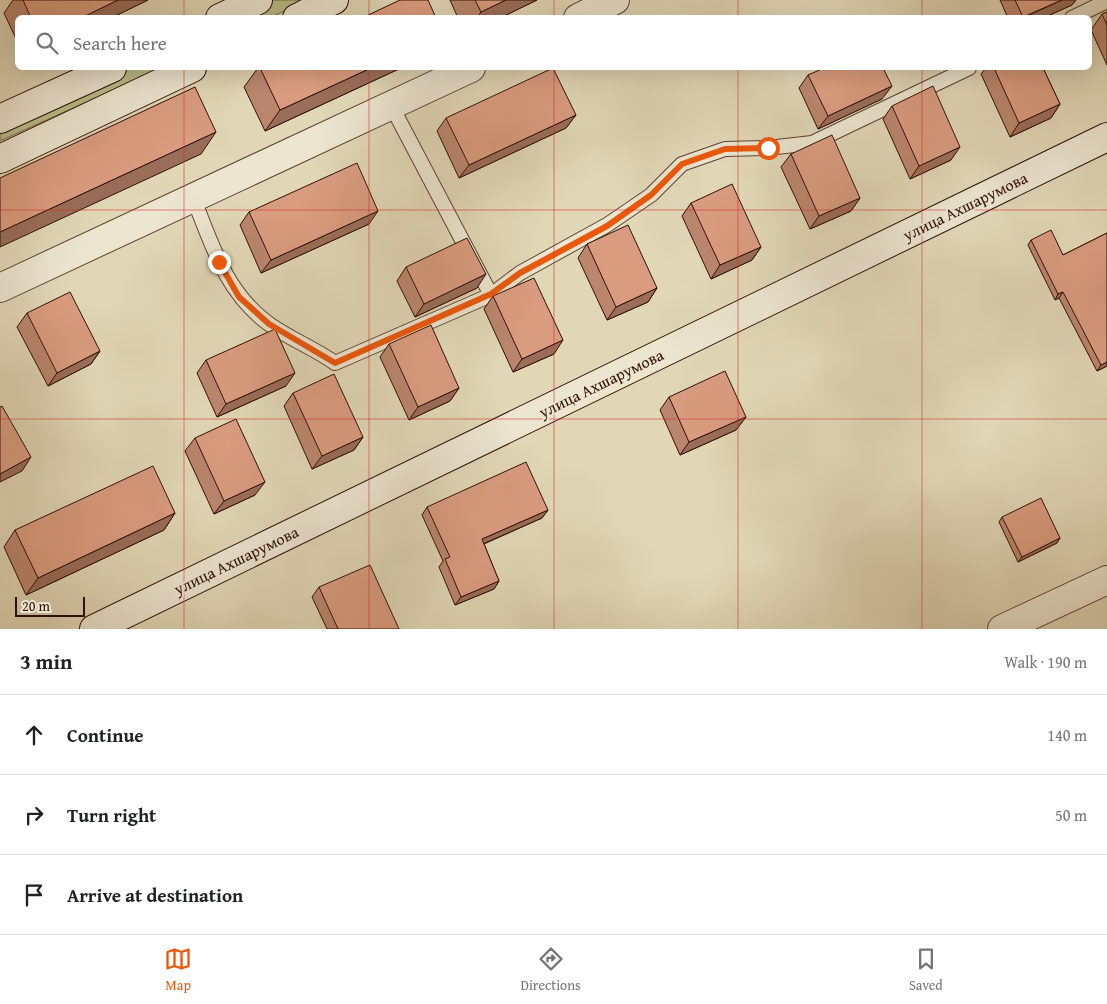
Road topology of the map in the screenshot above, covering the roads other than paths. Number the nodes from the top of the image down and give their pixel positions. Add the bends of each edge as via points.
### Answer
1 (258, 0) edge
2 (334, 0) edge
3 (615, 0) edge
4 (1107, 1) edge
5 (226, 15) edge
6 (303, 15) edge
7 (584, 15) edge
8 (1078, 15) edge
9 (108, 70) edge
10 (188, 70) edge
11 (467, 70) edge
12 (965, 70) edge
13 (391, 105) junction
14 (0, 119) edge
15 (1107, 137) edge
16 (0, 159) edge
17 (193, 197) junction
18 (0, 288) edge
19 (491, 294) junction
20 (1107, 580) edge
21 (94, 629) edge
22 (1002, 629) edge

1 - 5 street
2 - 6 street
3 - 7 street
4 - 8 lane
9 - 14 street
10 - 16 street
11 - 13 street
12 - 19 lane via 812,143 725,149 682,164 651,195 607,226 520,273
13 - 17 street
13 - 19 lane
15 - 21 street, улица Ахшарумова
17 - 18 street
17 - 19 lane via 219,262 239,297 269,324 335,363
20 - 22 street

